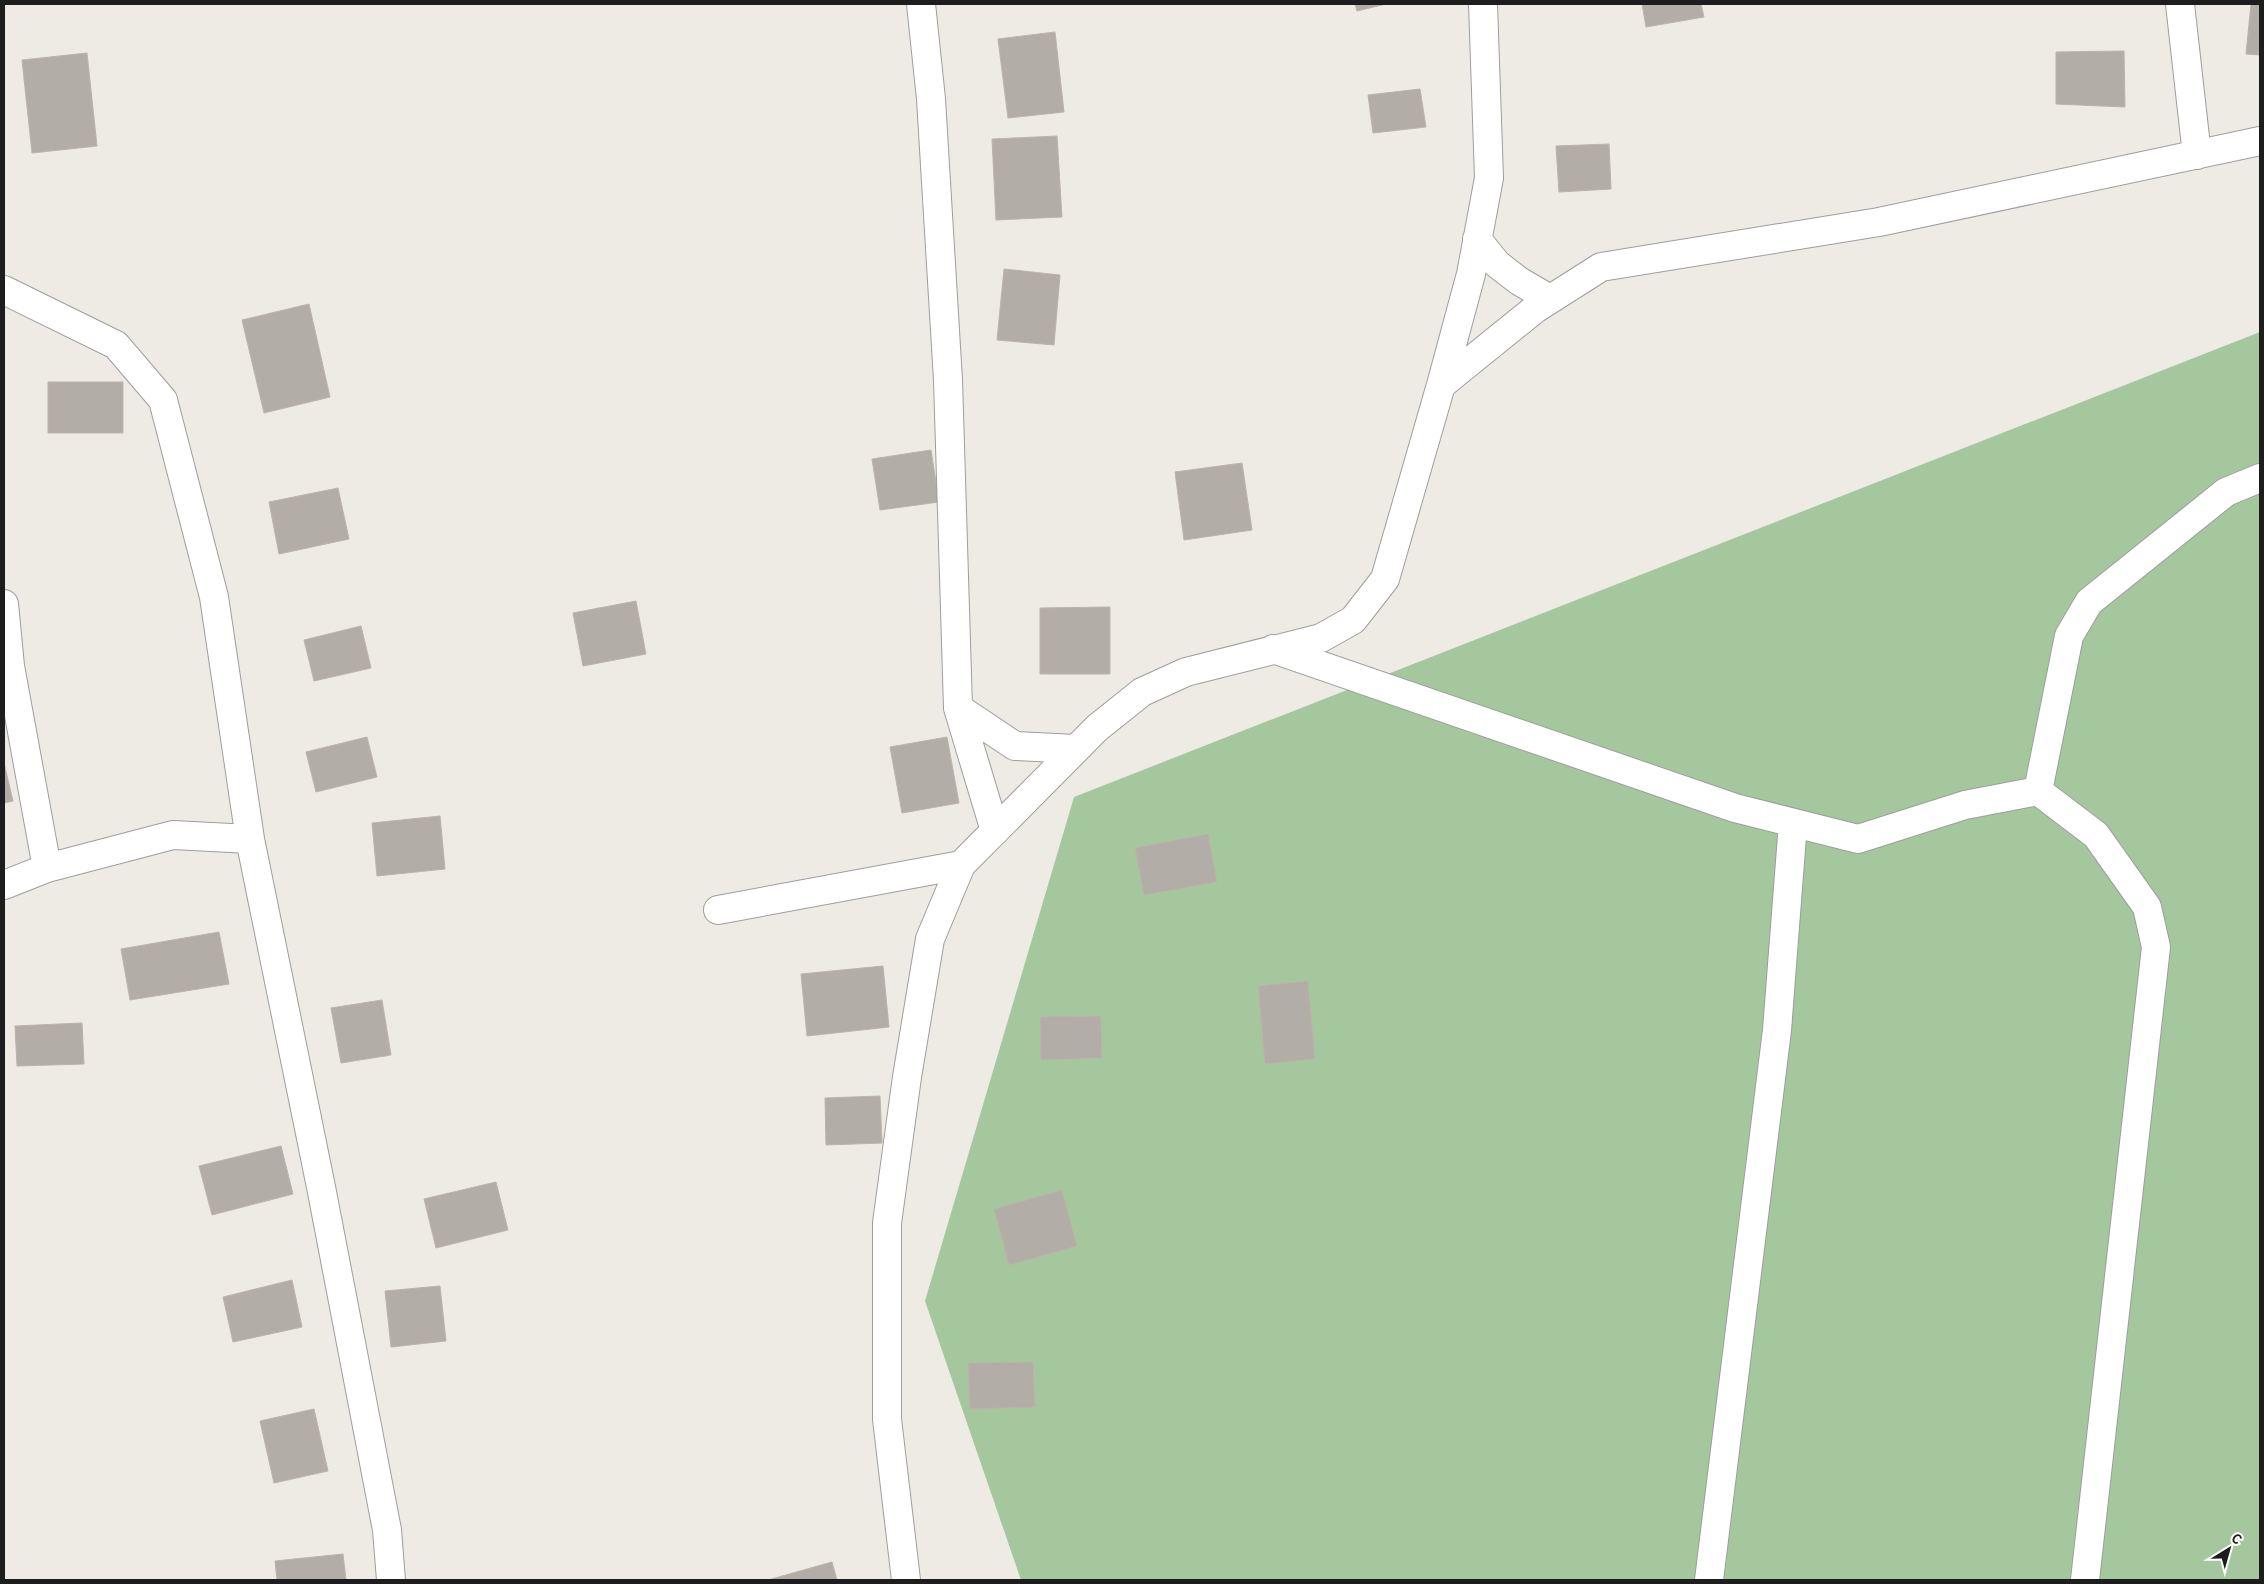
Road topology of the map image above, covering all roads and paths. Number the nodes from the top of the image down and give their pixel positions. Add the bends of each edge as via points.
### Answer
1 (921, 4) edge
2 (1483, 4) edge
3 (2180, 4) edge
4 (2260, 141) edge
5 (2197, 155) junction
6 (1477, 239) junction
7 (4, 290) edge
8 (1550, 299) junction
9 (1441, 385) junction
10 (2260, 478) edge
11 (4, 604) edge
12 (1273, 649) junction
13 (958, 708) junction
14 (1076, 749) junction
15 (2038, 791) junction
16 (1793, 823) junction
17 (995, 831) junction
18 (250, 839) junction
19 (961, 865) junction
20 (47, 868) junction
21 (4, 885) edge
22 (718, 910) dead end
23 (391, 1580) edge
24 (906, 1580) edge
25 (1709, 1580) edge
26 (2085, 1580) edge

1 - 13 street via 931,99 947,371
2 - 6 street via 1489,178
3 - 5 street
4 - 5 street
5 - 8 street via 1879,222 1601,267
6 - 8 street via 1497,264
6 - 9 street via 1471,274
7 - 18 street via 116,344 163,400 214,597
8 - 9 street
9 - 12 street via 1386,579 1353,620 1321,638
10 - 15 street via 2226,492 2089,602 2069,636
11 - 20 street via 10,666
12 - 14 street via 1186,672 1142,692
12 - 16 street via 1735,808
13 - 14 street via 1015,746
13 - 17 street
14 - 17 street
15 - 16 street via 1965,805 1858,838
15 - 26 street via 2096,835 2147,907 2156,947
16 - 25 street via 1777,1030
17 - 19 street
18 - 20 street via 173,834
18 - 23 street via 387,1530
19 - 22 street
19 - 24 street via 930,939 887,1223 887,1419
20 - 21 street

